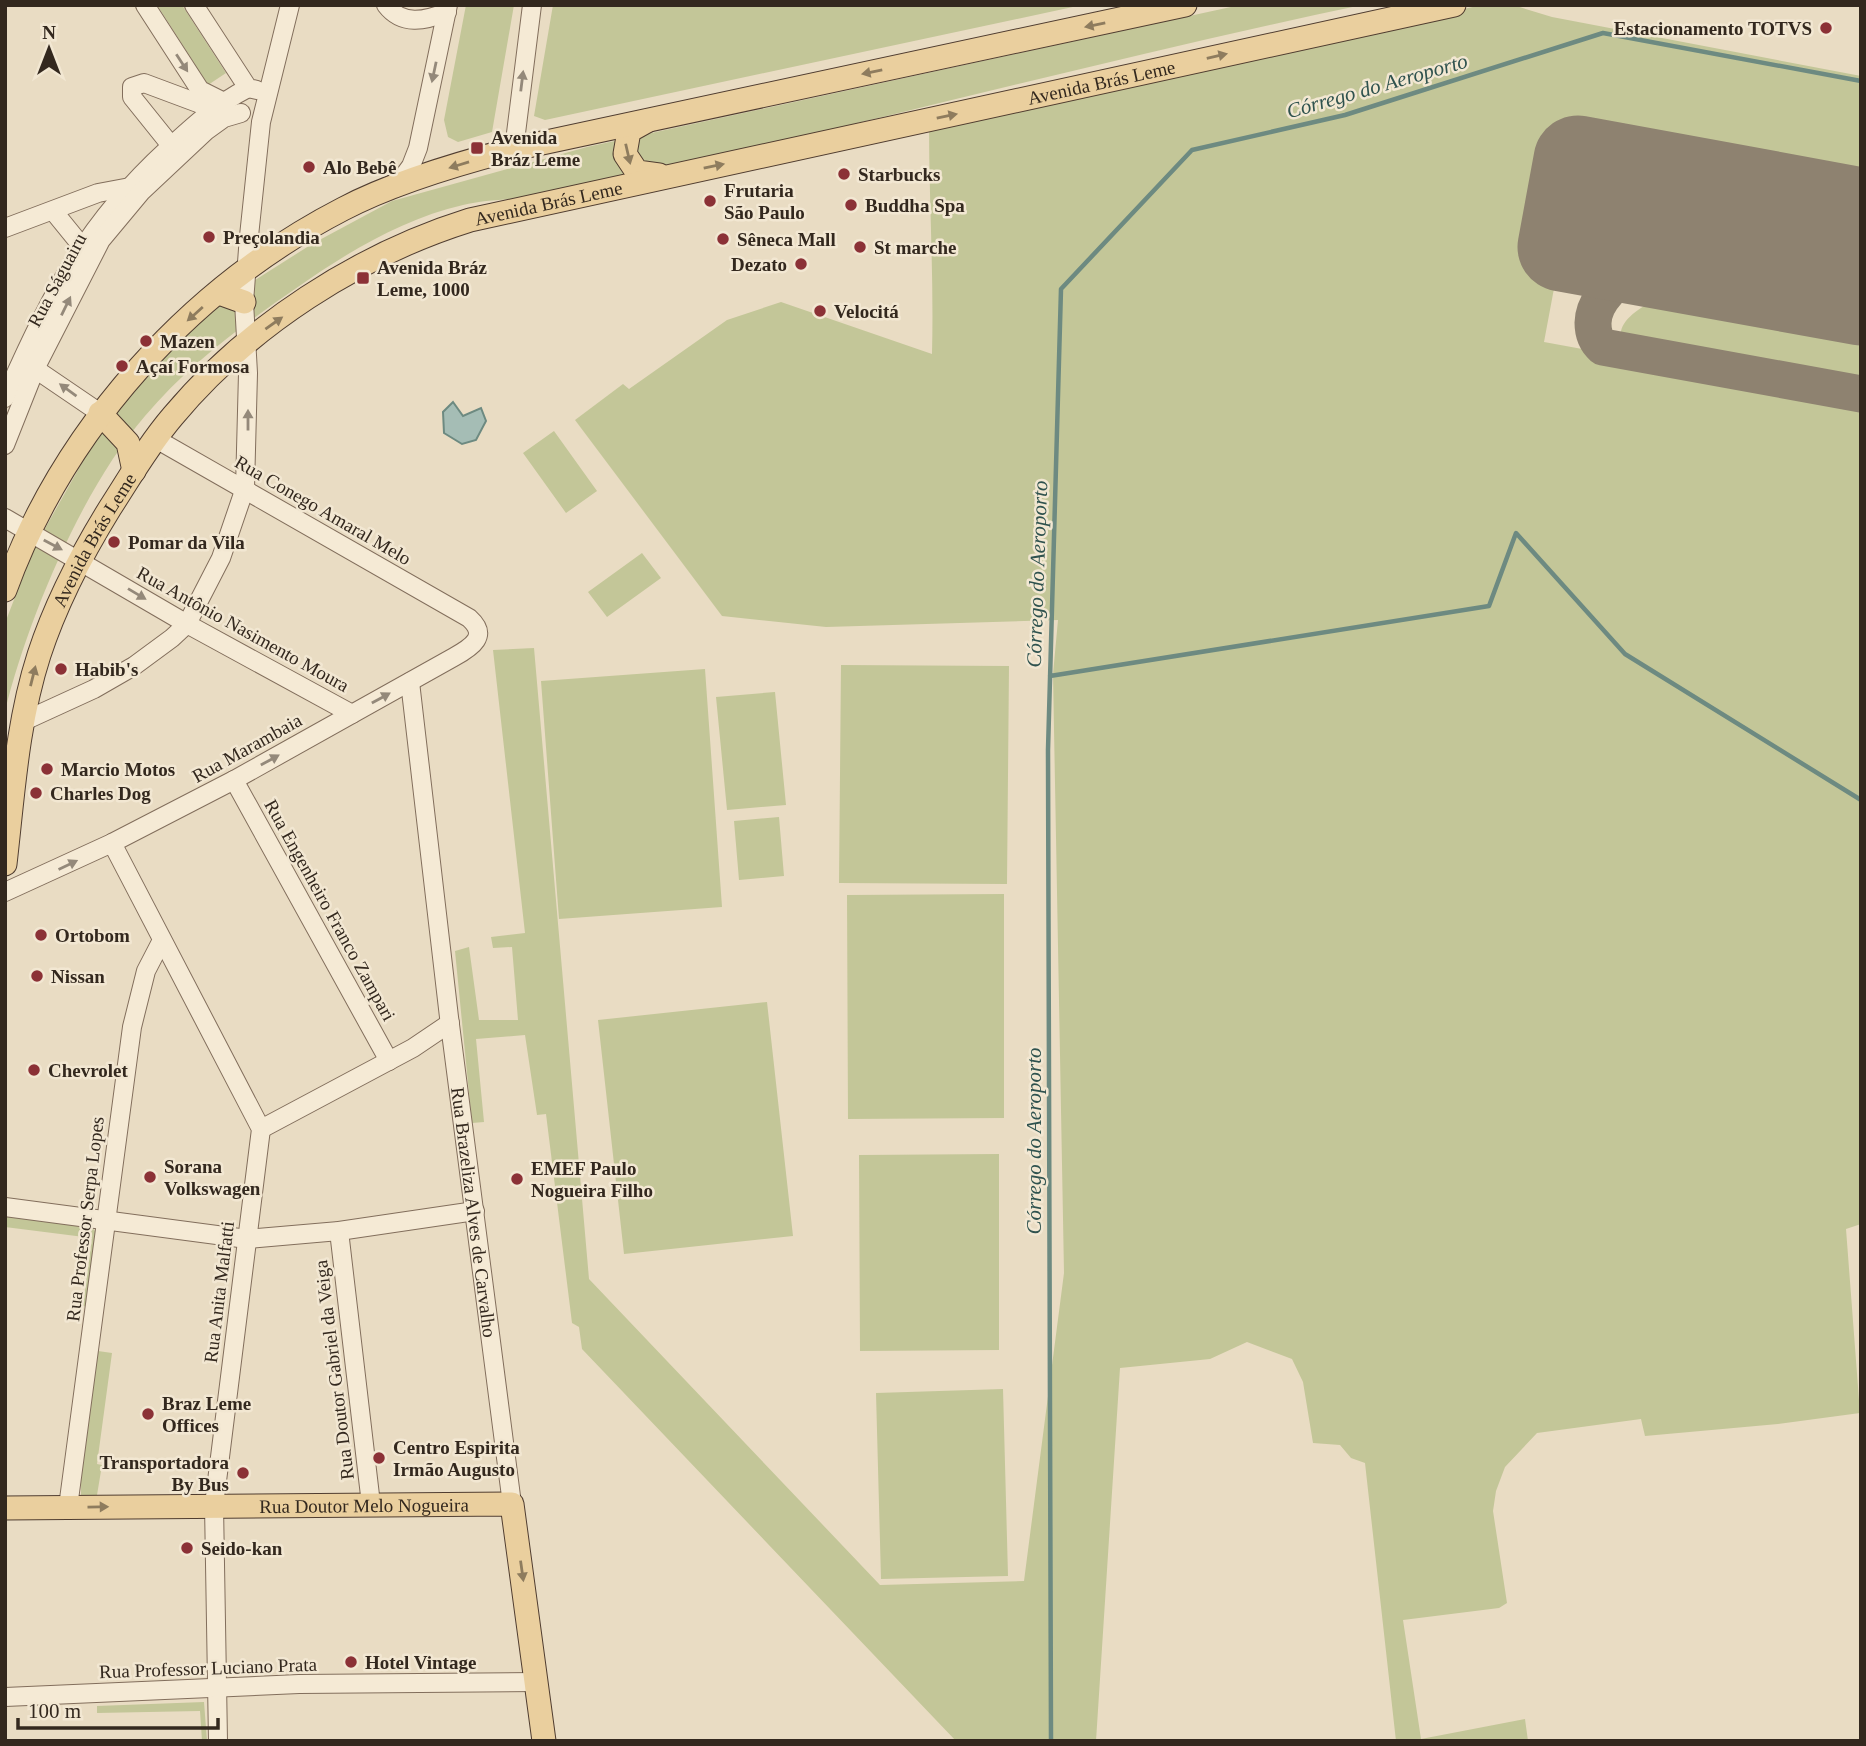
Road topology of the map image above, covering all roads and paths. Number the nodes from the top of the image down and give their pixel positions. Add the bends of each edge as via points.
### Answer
1 (145, 5) edge
2 (194, 5) edge
3 (290, 5) edge
4 (386, 5) edge
5 (532, 5) edge
6 (1185, 5) edge
7 (1454, 5) edge
8 (447, 9) edge
9 (248, 88) junction
10 (268, 92) junction
11 (217, 105) junction
12 (241, 113) junction
13 (649, 119) junction
14 (261, 122) junction
15 (514, 149) junction
16 (175, 151) junction
17 (663, 176) junction
18 (395, 188) junction
19 (135, 189) junction
20 (54, 212) junction
21 (5, 228) edge
22 (86, 252) junction
23 (246, 270) junction
24 (219, 293) junction
25 (244, 302) junction
26 (247, 342) junction
27 (29, 363) junction
28 (5, 398) edge
29 (100, 413) junction
30 (156, 439) junction
31 (5, 445) edge
32 (134, 471) junction
33 (245, 488) junction
34 (5, 518) edge
35 (28, 531) junction
36 (79, 559) junction
37 (5, 590) edge
38 (469, 618) joint
39 (187, 624) junction
40 (411, 682) junction
41 (352, 714) junction
42 (22, 722) junction
43 (234, 780) junction
44 (112, 843) junction
45 (5, 864) edge
46 (5, 892) edge
47 (162, 942) junction
48 (450, 1023) junction
49 (389, 1061) junction
50 (261, 1129) junction
51 (5, 1207) edge
52 (475, 1211) junction
53 (106, 1221) junction
54 (339, 1231) junction
55 (247, 1240) junction
56 (371, 1503) junction
57 (512, 1503) junction
58 (214, 1505) junction
59 (68, 1507) junction
60 (5, 1508) edge
61 (538, 1682) junction
62 (216, 1687) junction
63 (5, 1697) edge
64 (218, 1741) edge
65 (544, 1741) edge

1 -> 11 street via 200,90
2 - 9 street
3 - 10 street
4 - 8 street via 402,19 415,21
15 -> 5 street
6 -> 13 main road
17 -> 7 main road, Avenida Brás Leme
8 -> 18 street via 418,148
9 - 10 street
9 - 11 street, Rua Ságuairu
10 - 14 street
11 - 12 street
11 - 16 street, Rua Ságuairu
11 - 16 street via 135,84 132,97
12 - 14 street
12 - 16 street, Rua Ságuairu via 219,121
13 - 15 main road
13 -> 17 main road via 629,131 625,154 638,172
14 - 23 street
15 -> 18 main road
16 - 19 street, Rua Ságuairu
26 -> 17 main road, Avenida Brás Leme via 312,296 434,231
18 - 23 main road via 337,212
19 - 20 street via 98,192
19 - 22 street, Rua Ságuairu
20 - 21 street
20 - 22 street
22 - 27 street, Rua Ságuairu
23 - 24 main road
23 - 25 street
24 - 25 main road
24 -> 29 main road via 153,353
25 - 26 street
26 - 30 main road, Avenida Brás Leme via 209,376
33 -> 26 street
27 - 28 street, Rua Ságuairu
29 -> 27 street
27 - 31 street, Rua Ságuairu
29 - 32 main road via 128,443
29 - 35 main road
30 - 32 main road, Avenida Brás Leme
30 - 33 street, Rua Conego Amaral Melo
32 - 36 main road, Avenida Brás Leme
33 - 38 street, Rua Conego Amaral Melo
33 - 39 street via 221,558
34 - 35 street, Rua Antônio Nasimento Moura
35 -> 36 street, Rua Antônio Nasimento Moura
35 - 37 main road
36 -> 39 street, Rua Antônio Nasimento Moura
42 -> 36 main road, Avenida Brás Leme via 39,655
38 - 40 street, Rua Marambaia via 479,631 476,643
39 - 41 street, Rua Antônio Nasimento Moura
39 - 42 street via 134,666
41 -> 40 street, Rua Marambaia
40 - 48 street, Rua Brazeliza Alves de Carvalho
43 -> 41 street, Rua Marambaia
42 - 45 main road, Avenida Brás Leme
43 - 44 street, Rua Marambaia
43 - 49 street, Rua Engenheiro Franco Zampari
46 -> 44 street, Rua Marambaia
44 - 47 street
47 - 50 street
47 - 53 street, Rua Professor Serpa Lopes via 146,971 132,1027
48 - 49 street
48 - 52 street, Rua Brazeliza Alves de Carvalho
49 - 50 street
50 - 55 street, Rua Anita Malfatti
51 - 53 street
52 - 54 street
52 - 57 street, Rua Brazeliza Alves de Carvalho
53 - 55 street
53 - 59 street, Rua Professor Serpa Lopes
54 - 55 street
54 - 56 street, Rua Doutor Gabriel da Veiga
55 - 58 street, Rua Anita Malfatti
56 - 57 main road, Rua Doutor Melo Nogueira
56 - 58 main road, Rua Doutor Melo Nogueira
57 -> 61 main road, Rua Brazeliza Alves de Carvalho
59 -> 58 main road, Rua Doutor Melo Nogueira
58 - 62 street, Rua Anita Malfatti
59 - 60 main road, Rua Doutor Melo Nogueira
61 - 62 street, Rua Professor Luciano Prata
61 - 65 main road, Rua Brazeliza Alves de Carvalho
62 - 63 street, Rua Professor Luciano Prata
62 - 64 street, Rua Anita Malfatti

